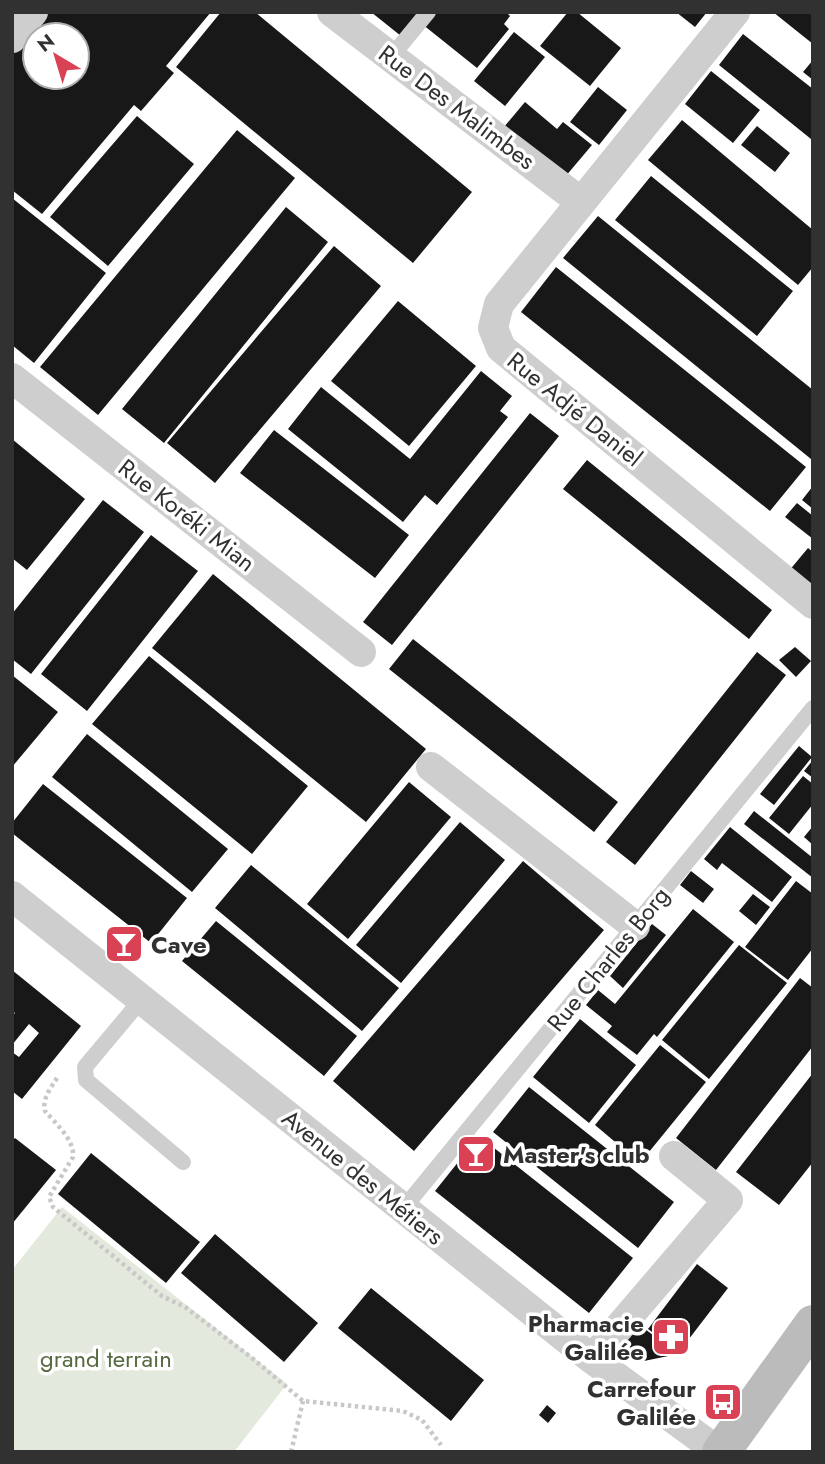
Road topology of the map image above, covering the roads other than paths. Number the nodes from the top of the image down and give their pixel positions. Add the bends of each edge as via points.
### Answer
1 (33, 12) edge
2 (332, 12) edge
3 (428, 12) edge
4 (735, 12) edge
5 (12, 38) edge
6 (391, 57) junction
7 (581, 202) junction
8 (12, 377) edge
9 (813, 604) edge
10 (361, 652) dead end
11 (813, 708) edge
12 (431, 767) dead end
13 (12, 896) edge
14 (635, 926) junction
15 (142, 999) junction
16 (674, 1157) dead end
17 (183, 1162) dead end
18 (403, 1209) junction
19 (813, 1324) edge
20 (592, 1359) junction
21 (720, 1452) edge

1 - 5 street
2 - 6 street, Rue Des Malimbes
3 - 6 lane
4 - 7 street, Rue Adjé Daniel
6 - 7 street, Rue Des Malimbes
7 - 9 street, Rue Adjé Daniel via 499,304 493,328 501,348
8 - 10 street, Rue Koréki Mian
11 - 14 lane, Rue Charles Borg
12 - 14 street
13 - 15 street, Avenue des Métiers
14 - 18 lane, Rue Charles Borg
15 - 17 lane via 84,1073 86,1080
15 - 18 street, Avenue des Métiers
16 - 20 street via 728,1200
18 - 20 street, Avenue des Métiers
19 - 21 street
20 - 21 street, Avenue des Métiers

